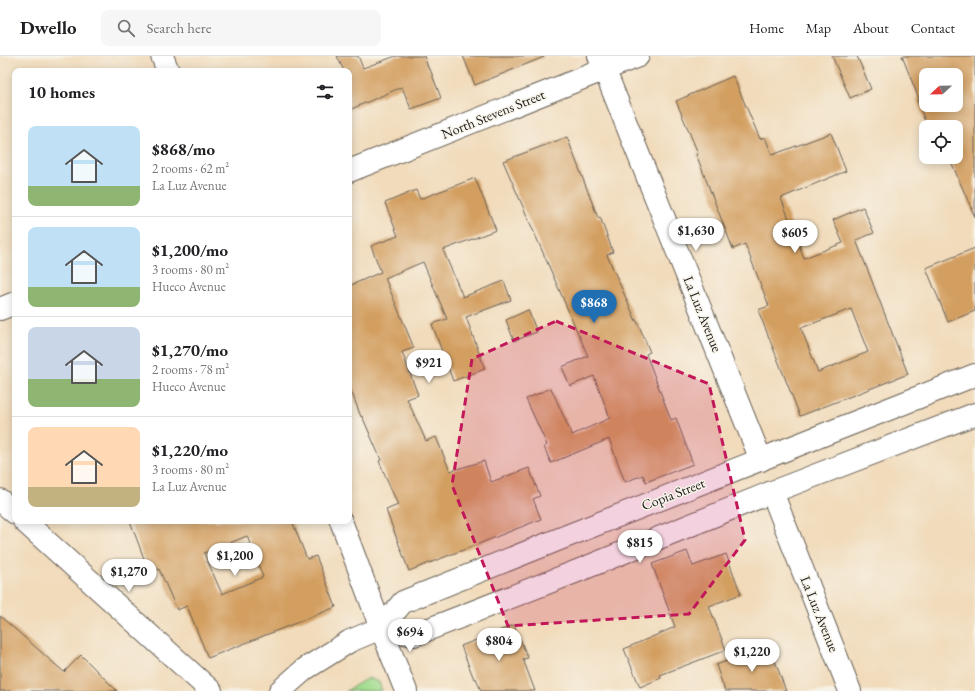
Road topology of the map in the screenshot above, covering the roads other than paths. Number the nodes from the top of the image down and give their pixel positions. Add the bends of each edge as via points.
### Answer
1 (162, 56) edge
2 (638, 56) edge
3 (602, 63) edge
4 (167, 68) edge
5 (352, 170) edge
6 (12, 305) edge
7 (0, 309) edge
8 (975, 375) edge
9 (975, 414) edge
10 (761, 460) junction
11 (772, 492) junction
12 (0, 500) edge
13 (12, 510) edge
14 (27, 524) edge
15 (342, 524) edge
16 (381, 628) junction
17 (211, 691) edge
18 (280, 691) edge
19 (406, 691) edge
20 (850, 691) edge

1 - 4 street
2 - 3 street, North Stevens Street
3 - 5 street, North Stevens Street
3 - 10 street, La Luz Avenue
6 - 7 street
8 - 10 street, Copia Street
9 - 11 street
10 - 16 street, Copia Street via 403,602
11 - 16 street via 414,635
11 - 20 street, La Luz Avenue
12 - 13 street
14 - 17 street
15 - 16 street
16 - 18 street, Copia Street via 350,641 305,669
16 - 19 street

